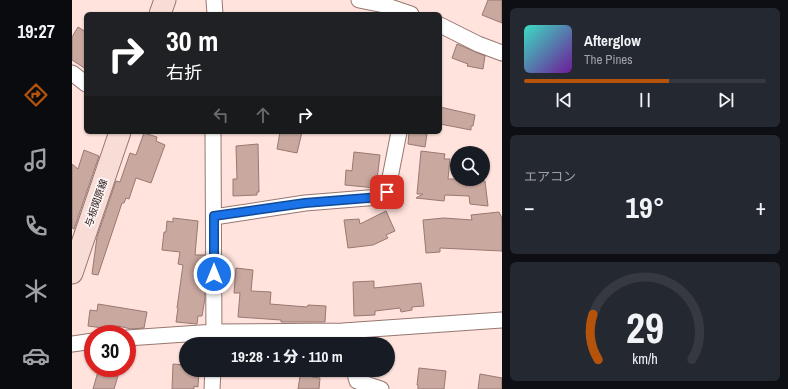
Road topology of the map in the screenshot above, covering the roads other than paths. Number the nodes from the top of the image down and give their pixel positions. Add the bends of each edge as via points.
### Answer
1 (165, 0) edge
2 (214, 0) edge
3 (359, 0) edge
4 (161, 12) edge
5 (215, 12) edge
6 (405, 12) edge
7 (442, 26) edge
8 (502, 53) edge
9 (72, 73) edge
10 (84, 82) edge
11 (119, 134) edge
12 (213, 134) edge
13 (398, 134) edge
14 (214, 216) junction
15 (72, 274) edge
16 (502, 320) edge
17 (214, 337) edge
18 (353, 337) edge
19 (136, 338) edge
20 (179, 338) edge
21 (84, 343) edge
22 (72, 344) edge
23 (213, 377) edge
24 (356, 377) edge
25 (212, 389) edge
26 (381, 389) edge

1 - 4 main road
2 - 5 street
3 - 6 street
7 - 8 street
9 - 10 street
11 - 15 main road, 与板関原線
12 - 14 street
13 - 14 street via 387,192 380,197 305,203
14 - 17 street
16 - 18 street
19 - 20 street
21 - 22 street
23 - 25 street
24 - 26 street via 357,381

